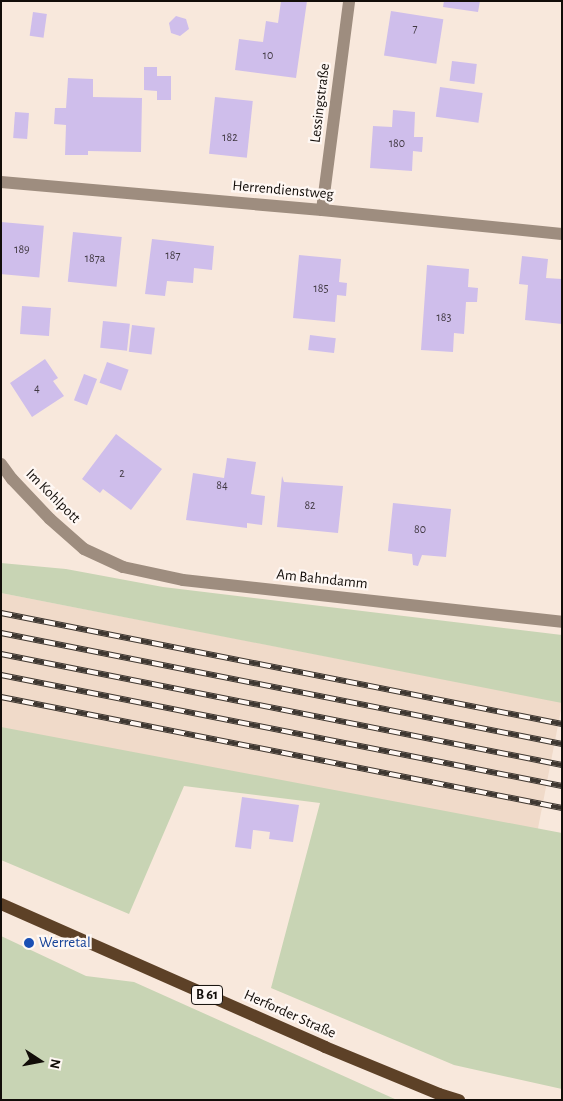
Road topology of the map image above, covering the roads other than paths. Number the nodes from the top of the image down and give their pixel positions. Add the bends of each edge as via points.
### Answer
1 (349, 1) edge
2 (1, 182) edge
3 (322, 210) junction
4 (562, 234) edge
5 (1, 464) edge
6 (84, 549) joint
7 (562, 622) edge
8 (1, 904) edge
9 (459, 1100) edge

1 - 3 street, Lessingstraße
2 - 3 street, Herrendienstweg
3 - 4 street, Herrendienstweg
5 - 6 street, Im Kohlpott via 50,519
6 - 7 street, Am Bahndamm via 123,567 183,580
8 - 9 main road, Herforder Straße / B 61 via 325,1047

